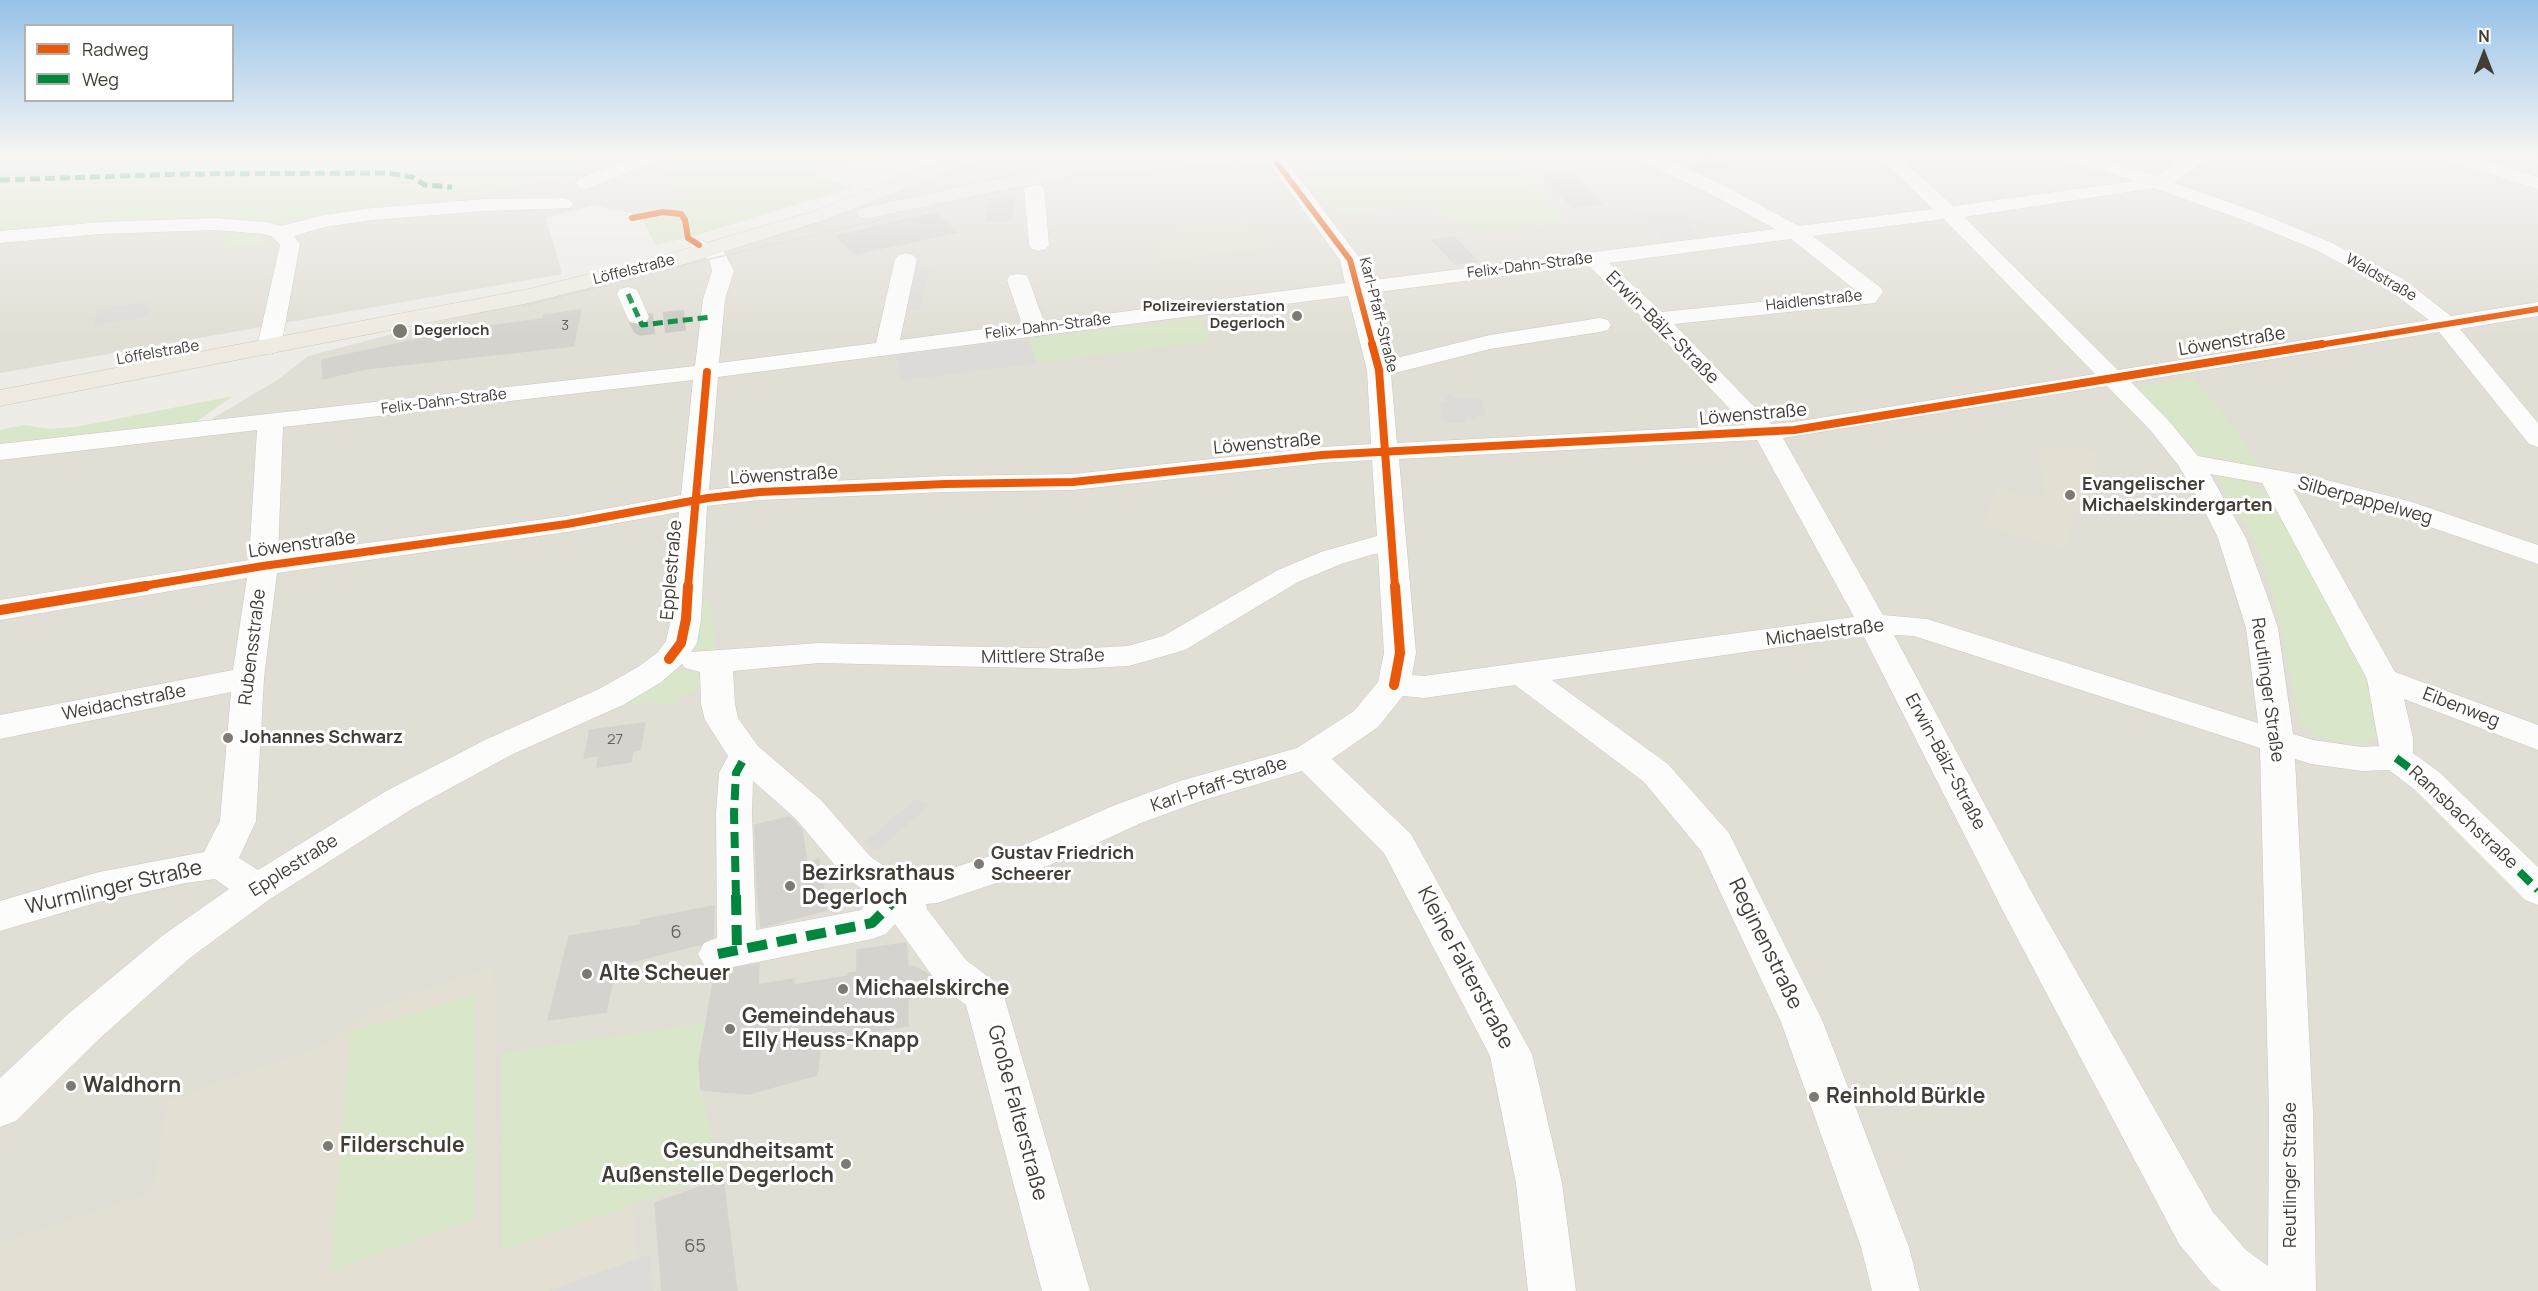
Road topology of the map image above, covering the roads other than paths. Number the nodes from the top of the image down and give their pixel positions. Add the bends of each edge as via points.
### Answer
1 (357, 216) edge
2 (802, 216) edge
3 (815, 216) edge
4 (817, 216) edge
5 (1036, 216) edge
6 (1317, 216) edge
7 (1766, 216) edge
8 (1923, 216) edge
9 (1952, 216) edge
10 (2251, 216) edge
11 (778, 224) junction
12 (1795, 232) junction
13 (280, 233) junction
14 (0, 237) edge
15 (1039, 245) dead end
16 (704, 247) junction
17 (1592, 258) junction
18 (906, 259) dead end
19 (1017, 279) dead end
20 (1359, 288) junction
21 (628, 294) dead end
22 (2538, 309) edge
23 (638, 317) dead end
24 (711, 317) junction
25 (686, 320) tunnel mouth
26 (1657, 320) junction
27 (2445, 324) junction
28 (1600, 325) dead end
29 (1035, 329) junction
30 (270, 340) junction
31 (887, 348) junction
32 (1378, 370) junction
33 (706, 372) junction
34 (2113, 377) junction
35 (0, 382) edge
36 (0, 398) edge
37 (2528, 417) edge
38 (270, 423) junction
39 (1765, 433) junction
40 (2538, 439) edge
41 (1386, 450) junction
42 (0, 452) edge
43 (2189, 462) junction
44 (2273, 478) junction
45 (694, 500) junction
46 (1392, 545) junction
47 (2538, 555) edge
48 (263, 566) junction
49 (0, 610) edge
50 (1873, 624) junction
51 (669, 659) junction
52 (716, 662) junction
53 (1521, 673) junction
54 (248, 678) junction
55 (2383, 679) junction
56 (1394, 685) junction
57 (0, 728) edge
58 (2538, 738) edge
59 (2277, 742) junction
60 (746, 755) junction
61 (1309, 757) junction
62 (2396, 758) junction
63 (215, 865) junction
64 (257, 889) junction
65 (2538, 890) edge
66 (904, 891) junction
67 (0, 916) edge
68 (0, 1107) edge
69 (1061, 1289) edge
70 (1552, 1291) edge
71 (1896, 1291) edge
72 (2261, 1291) edge
73 (2292, 1291) edge

1 - 13 street
2 - 11 main road, Löffelstraße
3 - 11 main road
4 - 11 main road, Löffelstraße
5 - 15 street
6 - 20 street, Karl-Pfaff-Straße via 1350,260
7 - 12 street
8 - 12 street, Felix-Dahn-Straße
9 - 34 street, Reutlinger Straße
10 - 27 street, Waldstraße via 2394,283 2424,303
11 - 16 main road, Löffelstraße
12 - 17 street, Felix-Dahn-Straße
12 - 26 street, Haidlenstraße via 1864,283 1872,292 1867,298
13 - 14 street via 266,228 215,224
13 - 30 street via 290,244
16 - 24 street, Epplestraße via 718,257 723,271
16 - 30 main road, Löffelstraße via 529,296
17 - 20 street, Felix-Dahn-Straße
17 - 26 street, Erwin-Bälz-Straße
18 - 31 street
19 - 29 street
20 - 29 street, Felix-Dahn-Straße
20 - 32 street, Karl-Pfaff-Straße
21 - 23 street
22 - 27 street, Löwenstraße
24 - 25 street
24 - 33 street, Epplestraße
26 - 39 street, Erwin-Bälz-Straße
27 - 34 street, Löwenstraße
27 - 37 street, Waldstraße
28 - 32 street via 1490,342
29 - 31 street, Felix-Dahn-Straße
30 - 35 main road, Löffelstraße
30 - 36 main road, Löffelstraße
31 - 33 street, Felix-Dahn-Straße
32 - 41 street, Karl-Pfaff-Straße
33 - 38 street, Felix-Dahn-Straße
33 - 45 street, Epplestraße
34 - 39 street, Löwenstraße
34 - 43 street, Reutlinger Straße
37 - 40 street, Waldstraße
38 - 42 street, Felix-Dahn-Straße
38 - 48 street, Rubensstraße
39 - 41 street, Löwenstraße
39 - 50 street, Erwin-Bälz-Straße
41 - 45 street, Löwenstraße via 1074,482 759,492
41 - 46 street, Karl-Pfaff-Straße
43 - 44 street, Silberpappelweg
43 - 59 street, Reutlinger Straße via 2232,538 2254,602 2262,628
44 - 47 street, Silberpappelweg via 2402,508
44 - 55 street
45 - 48 street, Löwenstraße via 567,524
45 - 51 street, Epplestraße via 686,619 681,644
46 - 52 street, Mittlere Straße via 1372,545 1288,576 1174,643 1129,656 1037,659 819,653
46 - 56 street, Karl-Pfaff-Straße via 1400,653
48 - 49 street, Löwenstraße
48 - 54 street, Rubensstraße
50 - 53 street, Michaelstraße
50 - 59 street, Michaelstraße via 1916,626
50 - 72 street, Erwin-Bälz-Straße via 2024,913 2196,1228 2229,1267
51 - 52 street, Mittlere Straße
51 - 64 street, Epplestraße via 611,697 499,747 399,800
52 - 60 street via 722,720
53 - 56 street, Michaelstraße via 1424,687
53 - 71 street, Reginenstraße via 1656,773 1716,843 1802,1022 1885,1248
54 - 57 street, Weidachstraße
54 - 63 street, Rubensstraße via 238,821
55 - 58 street, Eibenweg
55 - 62 street via 2396,738
56 - 61 street, Karl-Pfaff-Straße via 1366,719
59 - 62 street, Ramsbachstraße via 2323,755
59 - 73 street, Reutlinger Straße via 2291,1113
60 - 66 street via 808,809 857,866 884,886
60 - 66 street via 736,773 728,952 872,923
61 - 66 street, Karl-Pfaff-Straße via 1193,790 1037,855 937,888
61 - 70 street, Kleine Falterstraße via 1398,844 1511,1054 1539,1183
62 - 65 street, Ramsbachstraße via 2427,781
63 - 64 street, Wurmlinger Straße via 229,869
63 - 67 street, Wurmlinger Straße via 99,887
64 - 68 street, Epplestraße via 176,947 83,1027
66 - 69 street, Große Falterstraße via 909,914 952,972 984,996

